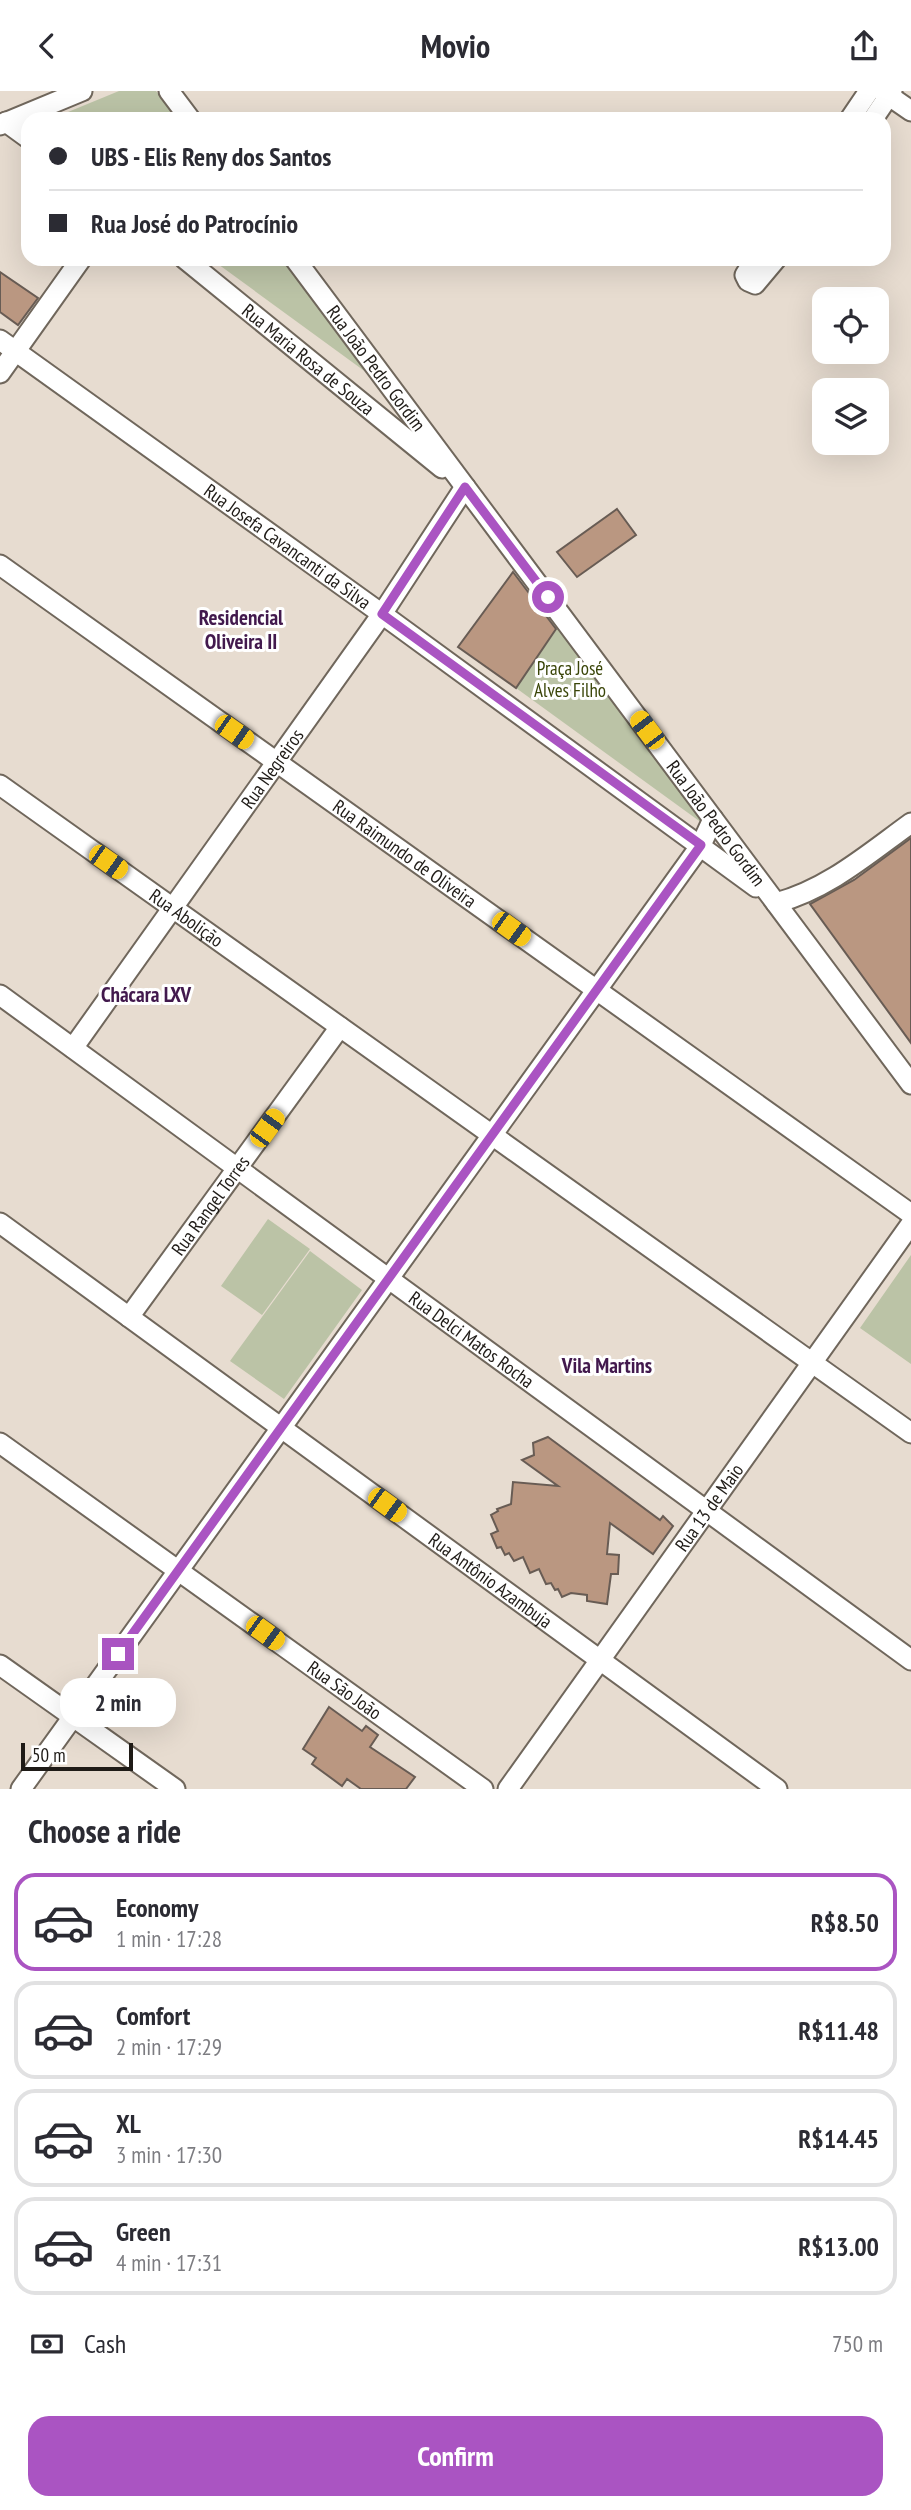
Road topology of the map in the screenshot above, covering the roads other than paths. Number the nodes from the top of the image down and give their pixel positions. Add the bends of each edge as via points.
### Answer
1 (82, 91) edge
2 (169, 91) edge
3 (869, 91) edge
4 (887, 93) edge
5 (911, 111) edge
6 (30, 112) edge
7 (183, 112) edge
8 (855, 112) edge
9 (877, 112) edge
10 (21, 116) edge
11 (3, 123) edge
12 (21, 134) edge
13 (75, 266) edge
14 (194, 266) edge
15 (300, 266) edge
16 (751, 266) edge
17 (770, 266) edge
18 (8, 346) edge
19 (0, 373) edge
20 (465, 487) junction
21 (0, 565) edge
22 (382, 614) junction
23 (276, 762) junction
24 (0, 785) edge
25 (713, 819) junction
26 (911, 823) edge
27 (701, 845) junction
28 (776, 903) junction
29 (172, 908) junction
30 (596, 990) junction
31 (0, 995) edge
32 (340, 1027) junction
33 (73, 1048) junction
34 (908, 1075) edge
35 (492, 1135) junction
36 (237, 1168) junction
37 (911, 1214) edge
38 (0, 1223) edge
39 (911, 1224) edge
40 (388, 1278) junction
41 (129, 1317) junction
42 (812, 1363) junction
43 (281, 1428) junction
44 (911, 1433) edge
45 (0, 1443) edge
46 (706, 1511) junction
47 (178, 1571) junction
48 (600, 1660) junction
49 (911, 1660) edge
50 (0, 1665) edge
51 (73, 1717) junction
52 (21, 1789) edge
53 (175, 1789) edge
54 (483, 1789) edge
55 (508, 1789) edge
56 (778, 1789) edge

1 - 6 street
2 - 7 street
3 - 8 street
4 - 5 street
4 - 9 street
10 - 11 street
11 - 12 street
13 - 18 street
14 - 20 street, Rua Maria Rosa de Souza
15 - 20 street, Rua João Pedro Gordim
16 - 17 street via 745,275 755,284
18 - 19 street
18 - 22 street, Rua Josefa Cavancanti da Silva
20 - 22 street, Rua Negreiros
20 - 25 street, Rua João Pedro Gordim
21 - 23 street, Rua Raimundo de Oliveira
22 - 23 street, Rua Negreiros
22 - 27 street, Rua Josefa Cavancanti da Silva
23 - 29 street, Rua Negreiros
23 - 30 street, Rua Raimundo de Oliveira
24 - 29 street, Rua Abolição
25 - 27 street
25 - 28 street, Rua João Pedro Gordim
26 - 28 street via 815,890
27 - 28 street, Rua Josefa Cavancanti da Silva
27 - 30 street
28 - 34 street, Rua João Pedro Gordim
29 - 32 street, Rua Abolição
29 - 33 street, Rua Negreiros
30 - 35 street
30 - 37 street, Rua Raimundo de Oliveira
31 - 33 street, Rua Delci Matos Rocha
32 - 35 street, Rua Abolição
32 - 36 street, Rua Rangel Torres
33 - 36 street, Rua Delci Matos Rocha
35 - 40 street
35 - 42 street, Rua Abolição
36 - 40 street, Rua Delci Matos Rocha
36 - 41 street, Rua Rangel Torres
38 - 41 street, Rua Antônio Azambuja
39 - 42 street, Rua 13 de Maio
40 - 43 street
40 - 46 street, Rua Delci Matos Rocha
41 - 43 street, Rua Antônio Azambuja
42 - 44 street, Rua Abolição
42 - 46 street, Rua 13 de Maio
43 - 47 street
43 - 48 street, Rua Antônio Azambuja
45 - 47 street, Rua São João
46 - 48 street, Rua 13 de Maio
46 - 49 street, Rua Delci Matos Rocha
47 - 51 street
47 - 54 street, Rua São João
48 - 55 street, Rua 13 de Maio
48 - 56 street, Rua Antônio Azambuja
50 - 51 street
51 - 52 street
51 - 53 street

